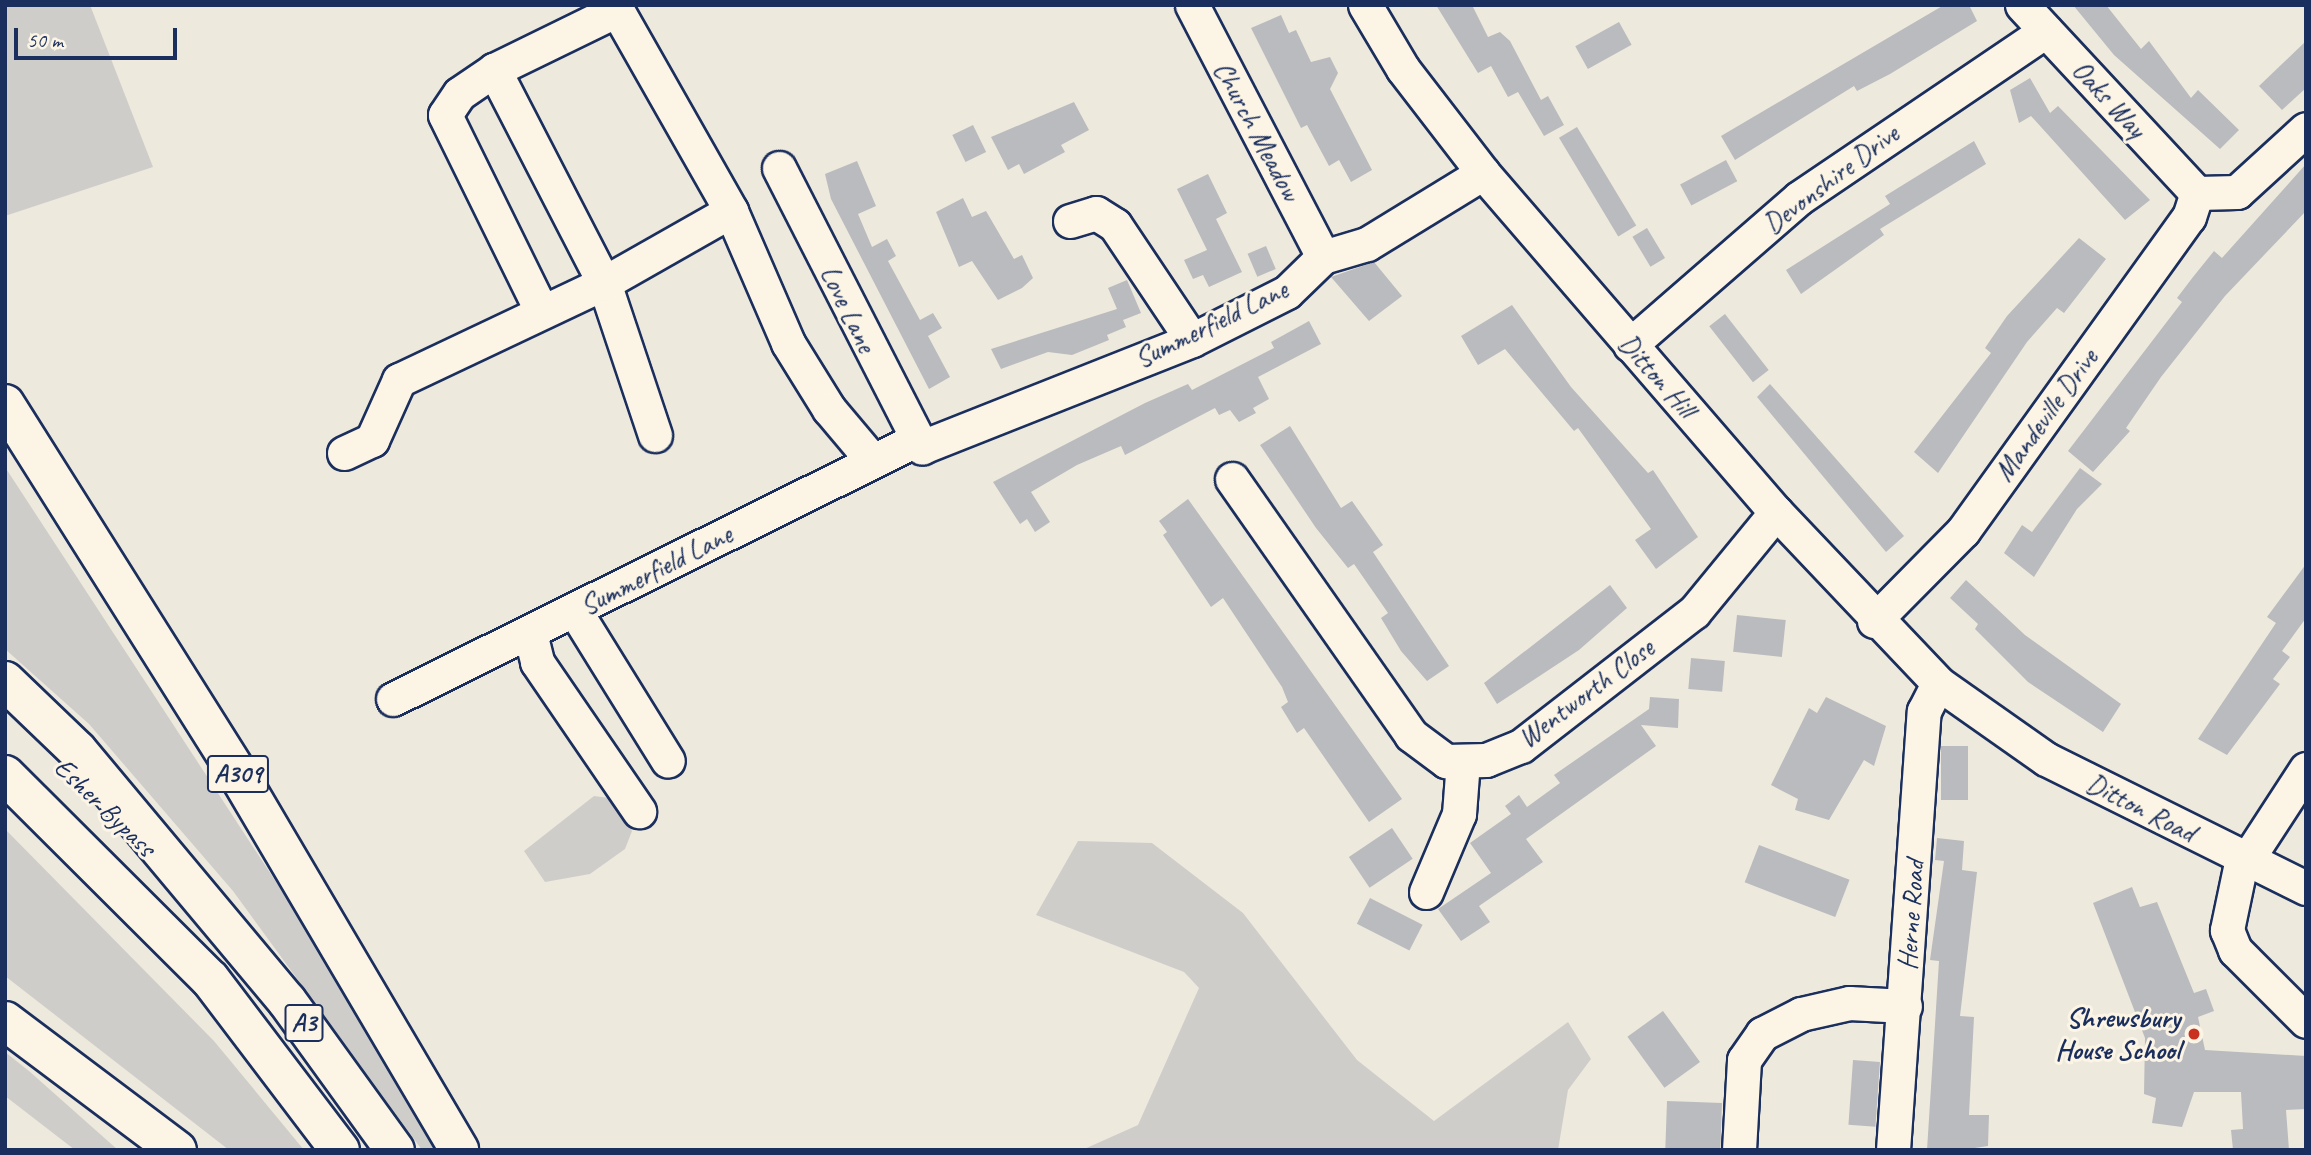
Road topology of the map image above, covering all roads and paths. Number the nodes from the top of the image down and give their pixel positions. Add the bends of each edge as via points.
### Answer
1 (1192, 5) edge
2 (1365, 5) edge
3 (2022, 5) edge
4 (617, 8) edge
5 (2046, 31) junction
6 (494, 70) junction
7 (2306, 129) edge
8 (779, 168) dead end
9 (1483, 173) junction
10 (2197, 193) junction
11 (731, 211) junction
12 (1070, 221) dead end
13 (1323, 257) junction
14 (604, 283) junction
15 (541, 310) junction
16 (1192, 340) junction
17 (1630, 345) junction
18 (5, 404) edge
19 (655, 435) dead end
20 (920, 443) junction
21 (344, 453) dead end
22 (872, 460) junction
23 (1232, 479) dead end
24 (1776, 512) junction
25 (575, 611) junction
26 (1874, 621) junction
27 (530, 633) junction
28 (5, 681) edge
29 (1938, 683) junction
30 (393, 699) dead end
31 (5, 710) edge
32 (1982, 718) joint
33 (668, 761) dead end
34 (1463, 761) junction
35 (2306, 769) edge
36 (5, 775) edge
37 (639, 811) dead end
38 (2244, 860) junction
39 (2306, 888) edge
40 (1426, 892) dead end
41 (205, 903) junction
42 (1905, 1006) junction
43 (5, 1021) edge
44 (2306, 1021) edge
45 (89, 1084) junction
46 (156, 1150) edge
47 (177, 1150) edge
48 (340, 1150) edge
49 (395, 1150) edge
50 (459, 1150) edge
51 (1739, 1150) edge
52 (1893, 1150) edge

1 - 13 street, Church Meadow
2 - 9 street, Ditton Hill via 1397,60
3 - 5 street, Oaks Way
4 - 6 street
4 - 11 street
5 - 10 street, Oaks Way
5 - 17 street, Devonshire Drive via 1798,198
6 - 14 street
6 - 15 street via 459,94 445,115
7 - 10 street via 2237,192
8 - 20 street, Love Lane
9 - 13 street, Summerfield Lane via 1367,244
9 - 17 street, Ditton Hill
10 - 26 street, Mandeville Drive via 2189,217 1962,531
11 - 14 street
11 - 22 street via 788,343 828,409
12 - 16 street via 1096,213 1115,225
13 - 16 street, Summerfield Lane via 1287,292
14 - 15 street
14 - 19 street
15 - 21 street via 399,380 372,440
16 - 20 street, Summerfield Lane
17 - 24 street, Ditton Hill
18 - 50 highway, A309 via 242,781
20 - 22 street, Summerfield Lane
22 - 25 street, Summerfield Lane
23 - 34 street, Wentworth Close via 1411,735 1446,761
24 - 26 street, Ditton Hill
24 - 34 street, Wentworth Close via 1694,612 1521,746 1486,760
25 - 27 street, Summerfield Lane
25 - 33 street
26 - 29 street, Ditton Hill
27 - 30 street, Summerfield Lane
27 - 37 street via 537,662
28 - 41 highway, A3 via 76,750
29 - 32 street, Ditton Hill
29 - 42 street, Herne Road via 1924,711
31 - 41 highway, Esher Bypass / A3
32 - 38 street, Ditton Road via 2046,759
34 - 40 street via 1459,814
35 - 38 street
36 - 48 highway, Esher Bypass / A3 via 210,979
38 - 39 street, Ditton Road
38 - 44 street via 2227,930 2235,950
41 - 49 highway, A3 via 288,1001
42 - 51 street via 1849,1003 1801,1014 1762,1034 1744,1060
42 - 52 street, Herne Road
43 - 45 highway
45 - 46 highway
45 - 47 highway

